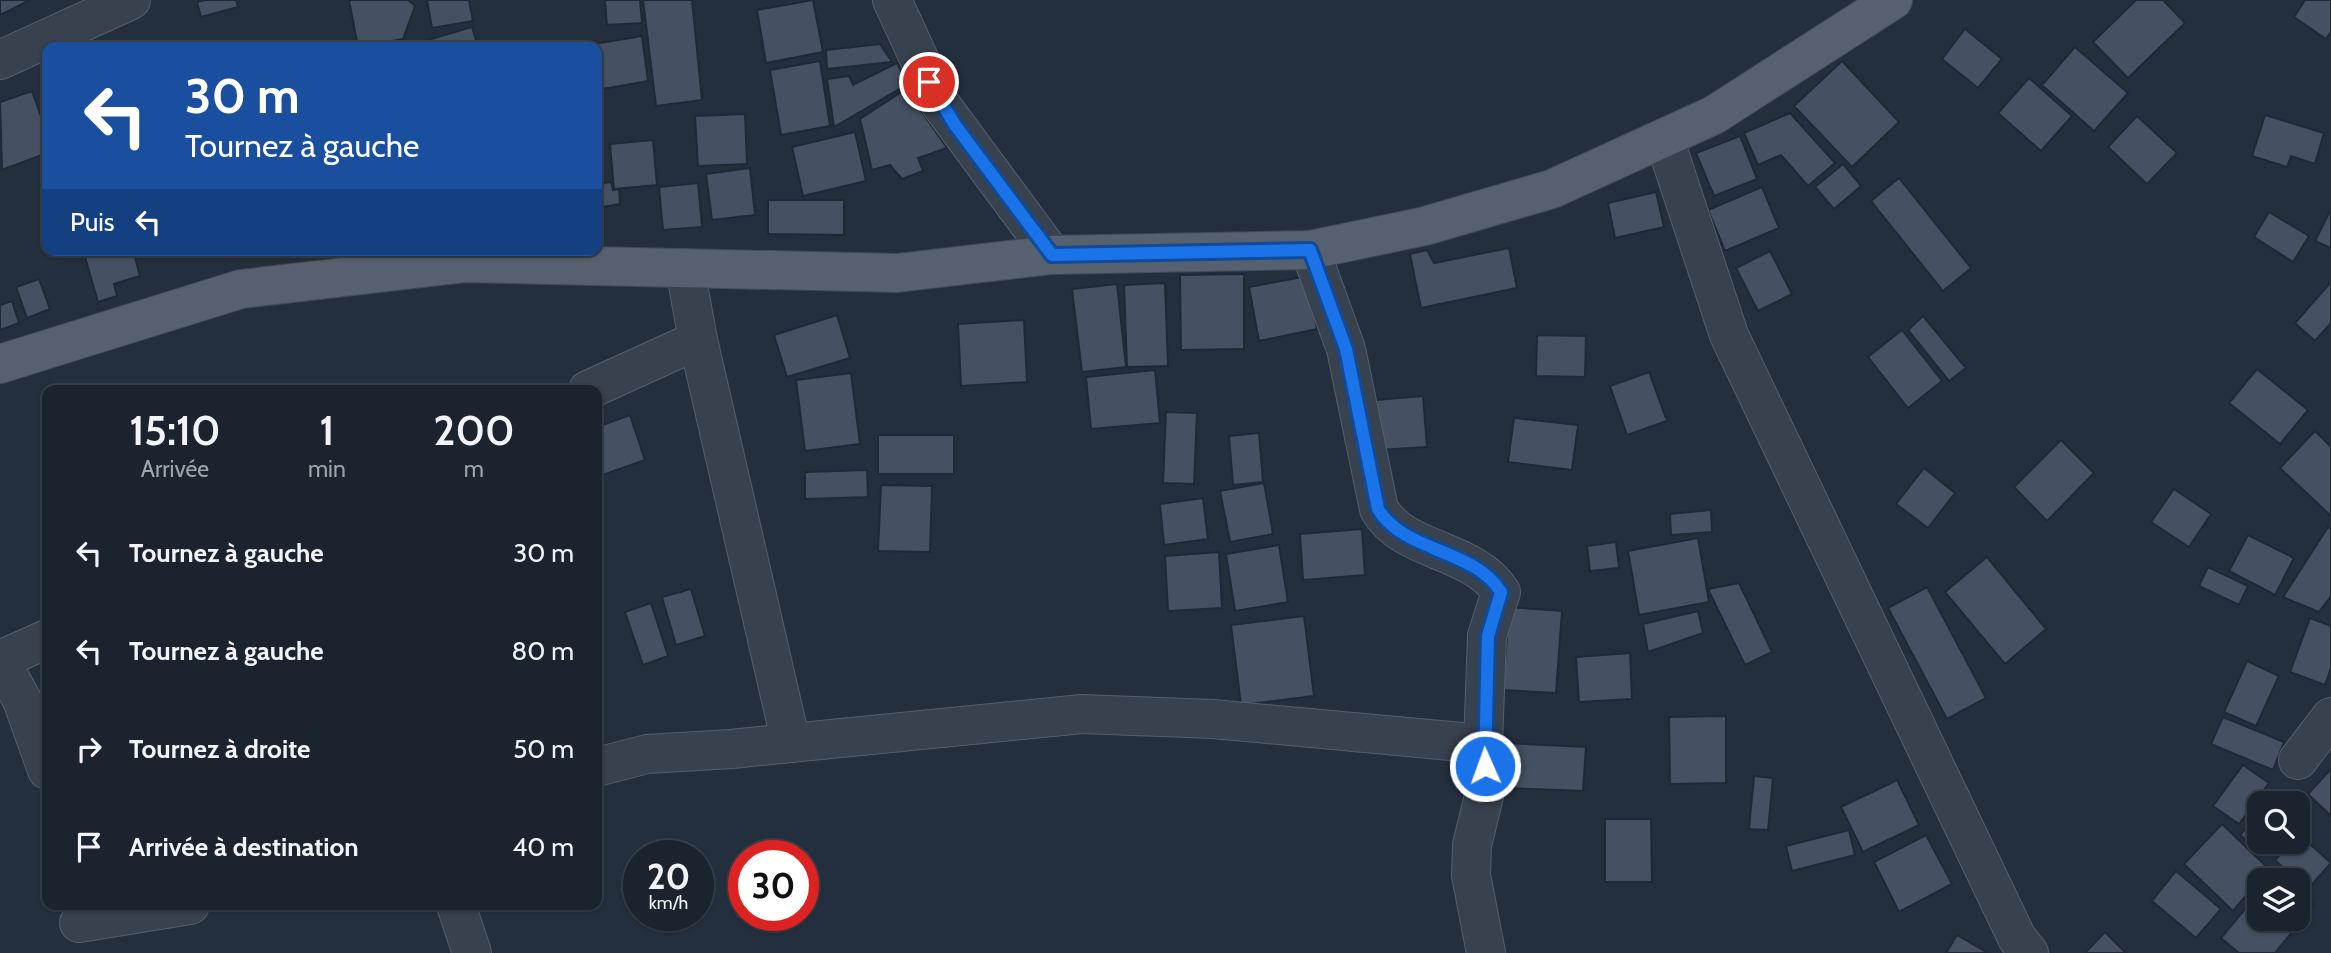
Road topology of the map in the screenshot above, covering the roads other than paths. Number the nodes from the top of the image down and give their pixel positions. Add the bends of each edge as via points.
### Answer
1 (131, 0) edge
2 (892, 0) edge
3 (1892, 0) edge
4 (0, 60) edge
5 (1664, 138) junction
6 (1310, 250) junction
7 (1052, 255) junction
8 (685, 268) junction
9 (698, 340) junction
10 (0, 364) edge
11 (599, 385) edge
12 (42, 641) edge
13 (2331, 717) edge
14 (791, 743) junction
15 (1483, 744) junction
16 (42, 756) edge
17 (2298, 761) dead end
18 (602, 765) edge
19 (164, 910) edge
20 (458, 910) edge
21 (77, 927) edge
22 (472, 953) edge
23 (1486, 953) edge
24 (2028, 953) edge

1 - 4 street
2 - 7 street via 939,102
3 - 5 main road via 1714,115
5 - 6 main road via 1552,189 1425,226
5 - 24 street via 1729,335
6 - 7 main road
6 - 15 street via 1346,349 1378,509 1385,520 1407,534 1480,569 1501,592 1488,636
7 - 8 main road via 897,273
8 - 9 street
8 - 10 main road via 466,263 241,289
9 - 11 street
9 - 14 street
12 - 16 street via 0,660 22,700
13 - 17 street
14 - 15 street via 1082,714 1213,719
14 - 18 street via 648,754
15 - 23 street via 1486,788 1472,845 1471,875
19 - 21 street
20 - 22 street

